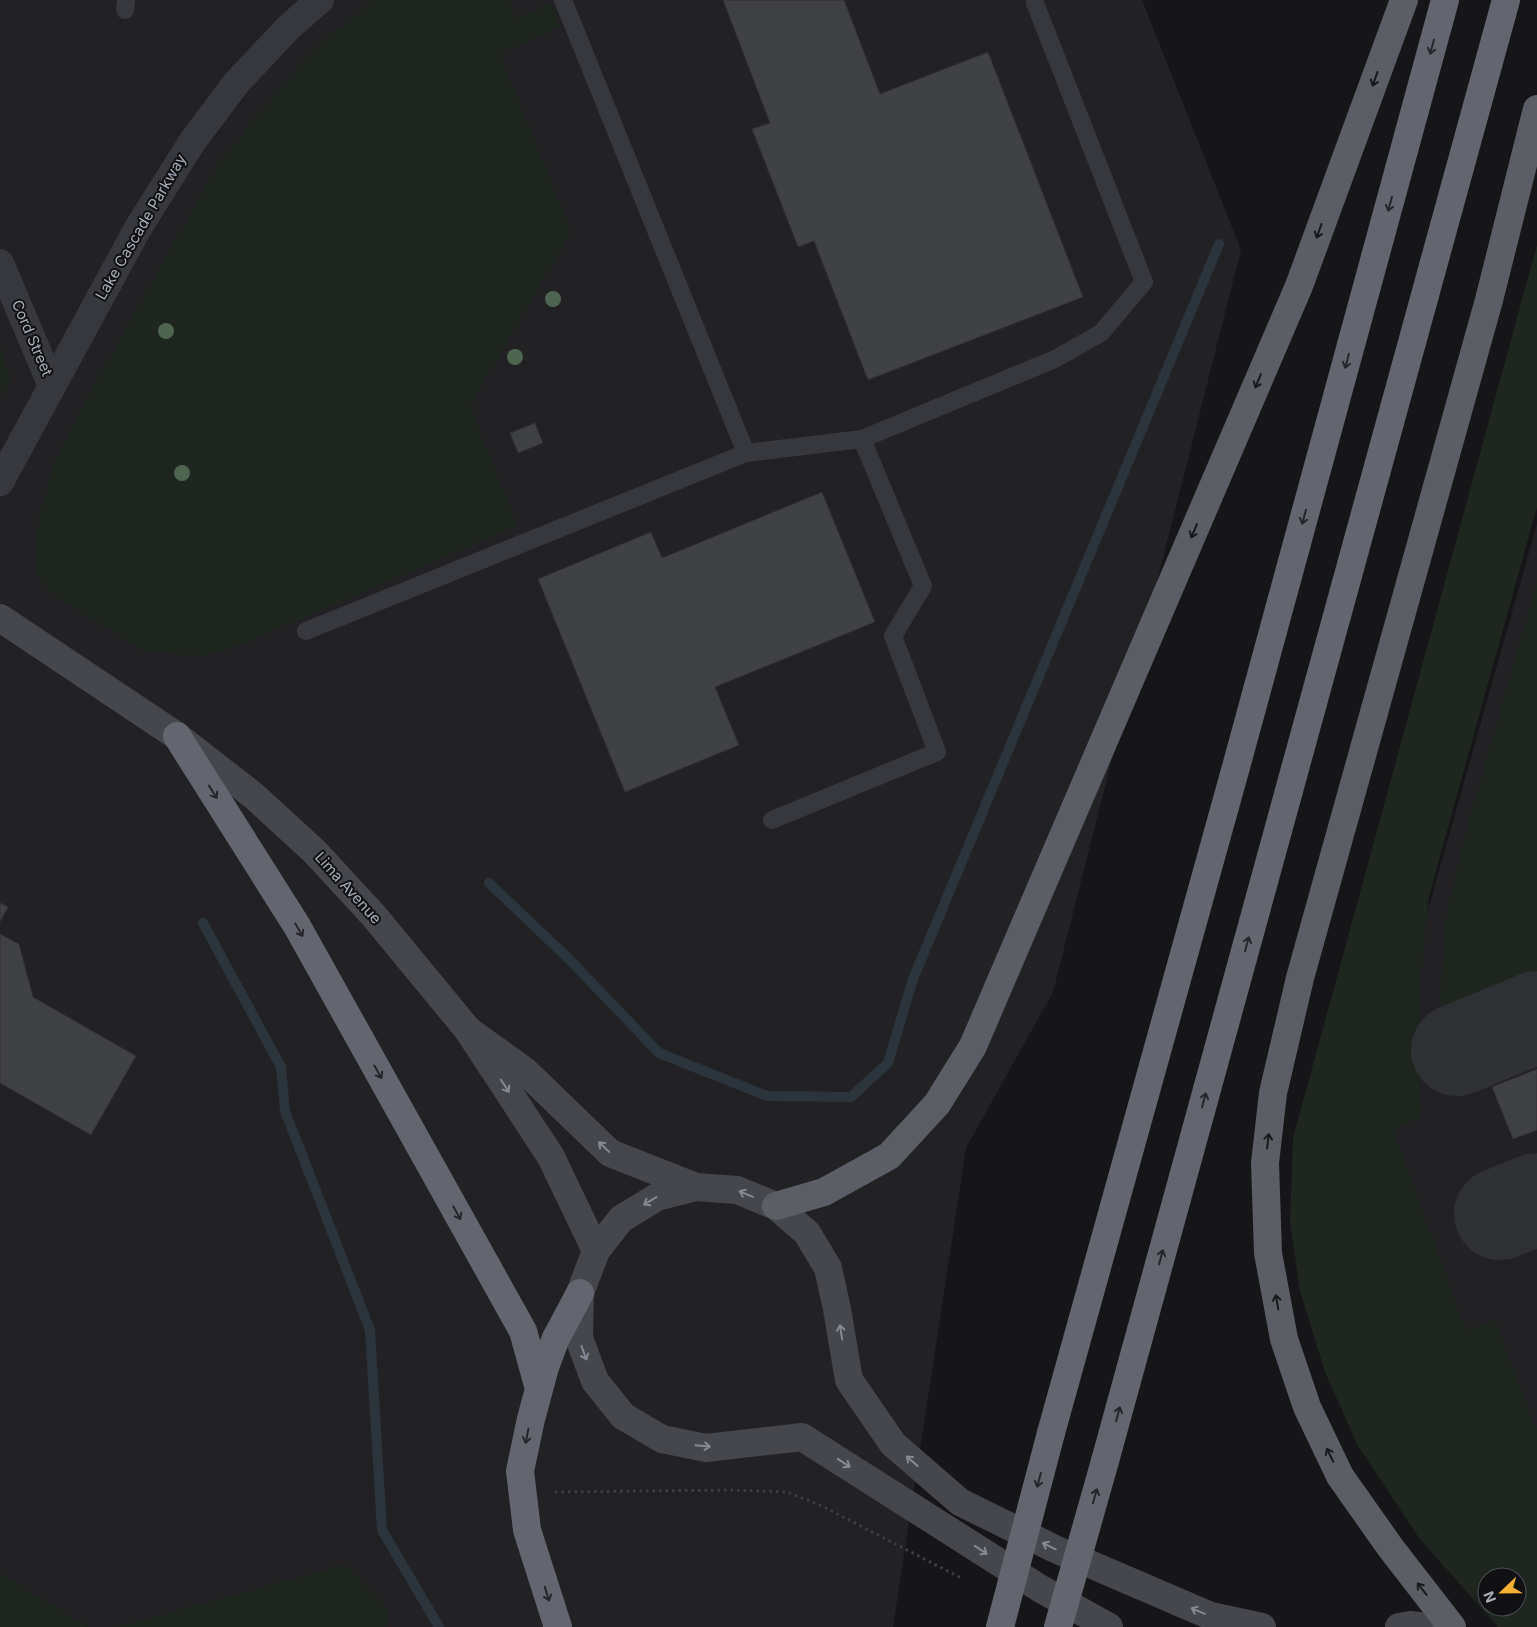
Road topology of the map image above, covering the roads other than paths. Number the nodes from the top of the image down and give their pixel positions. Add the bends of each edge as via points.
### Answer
1 (320, 0) edge
2 (563, 0) edge
3 (1404, 0) edge
4 (1445, 0) edge
5 (1506, 0) edge
6 (1035, 3) dead end
7 (1537, 109) edge
8 (0, 263) edge
9 (52, 386) junction
10 (862, 439) junction
11 (746, 453) junction
12 (0, 482) edge
13 (0, 618) edge
14 (306, 631) dead end
15 (178, 736) junction
16 (772, 820) dead end
17 (468, 1030) junction
18 (696, 1187) junction
19 (776, 1206) junction
20 (596, 1251) junction
21 (580, 1293) junction
22 (539, 1389) junction
23 (558, 1627) edge
24 (1000, 1627) edge
25 (1058, 1627) edge
26 (1110, 1627) edge
27 (1262, 1627) edge
28 (1399, 1627) edge
29 (1426, 1627) edge
30 (1452, 1627) edge

1 - 9 street, Lake Cascade Parkway via 289,27 237,82 192,142 138,228
2 - 11 lane
3 -> 19 highway via 1299,286 973,1046 937,1104 889,1156 824,1192
4 -> 24 highway, bridge
25 -> 5 highway, bridge
6 - 10 lane via 1144,282 1101,334 1055,359
30 -> 7 highway via 1340,1476 1307,1407 1284,1339 1268,1253 1265,1163 1273,1093 1300,978 1489,300
8 - 9 street, Cord Street
9 - 12 street, Lake Cascade Parkway
10 - 11 lane
10 - 16 lane via 923,586 892,636 937,752
11 - 14 lane
13 - 15 main road, Lima Avenue
15 - 17 main road, Lima Avenue via 254,796 315,852 374,916
15 -> 22 highway via 297,926 523,1331
18 -> 17 main road via 610,1153 525,1071
17 -> 20 main road, Lima Avenue via 551,1157
19 -> 18 main road via 737,1190
18 -> 20 main road via 657,1197 621,1219
27 -> 19 main road via 1211,1616 1055,1549 960,1502 893,1444 848,1380 828,1268 807,1233
20 - 21 main road
21 - 22 highway via 556,1338
21 -> 26 main road via 579,1338 582,1347 595,1381 623,1416 662,1439 706,1448 802,1437 1041,1589
22 -> 23 highway via 520,1471 527,1530
28 - 29 main road

